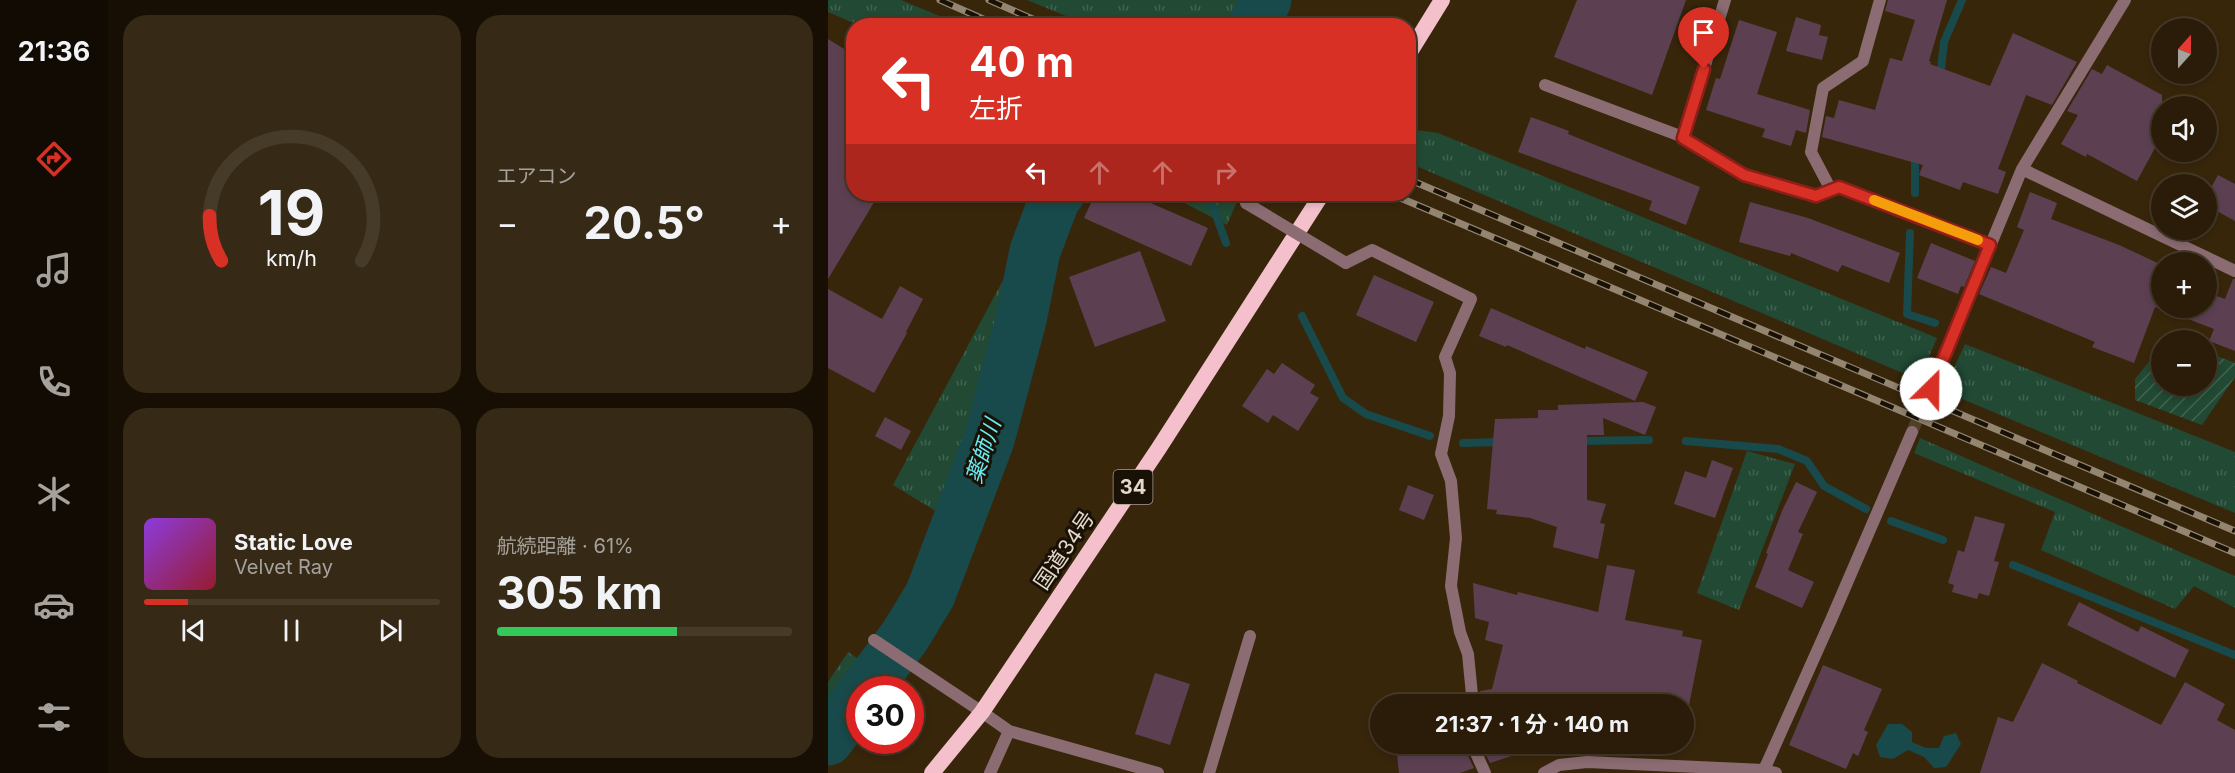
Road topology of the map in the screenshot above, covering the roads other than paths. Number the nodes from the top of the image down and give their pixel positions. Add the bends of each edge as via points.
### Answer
1 (1442, 0) edge
2 (1725, 0) edge
3 (1880, 0) edge
4 (2125, 0) edge
5 (1416, 42) edge
6 (1545, 85) dead end
7 (1683, 138) junction
8 (2022, 169) junction
9 (1831, 190) junction
10 (1318, 201) edge
11 (1246, 203) dead end
12 (1990, 245) junction
13 (2235, 271) edge
14 (1931, 389) tunnel mouth
15 (1912, 432) tunnel mouth
16 (1250, 636) dead end
17 (874, 640) dead end
18 (1472, 694) edge
19 (982, 712) junction
20 (1009, 731) junction
21 (1476, 754) edge
22 (1764, 770) junction
23 (932, 773) edge
24 (990, 773) edge
25 (1158, 773) edge
26 (1209, 773) edge
27 (1485, 773) edge
28 (1544, 773) edge
29 (1776, 773) edge

1 - 5 highway
2 - 7 street
3 - 9 street via 1863,61 1823,88 1811,152
4 - 8 street
6 - 7 street
7 - 9 street via 1744,175 1816,196
8 - 12 street
8 - 13 street
9 - 12 street via 1839,187
10 - 19 highway, 国道34号 / 34 via 1159,448
11 - 18 street, bridge via 1346,263 1372,249 1471,299 1445,357 1450,374 1449,416 1441,454 1451,481 1456,538 1451,586 1468,654
12 - 14 street
15 - 22 street
16 - 26 street
17 - 19 street
19 - 20 street
19 - 23 highway, 国道34号 / 34
20 - 24 street
20 - 25 street
21 - 27 street
22 - 28 street via 1587,762 1559,765
22 - 29 street

